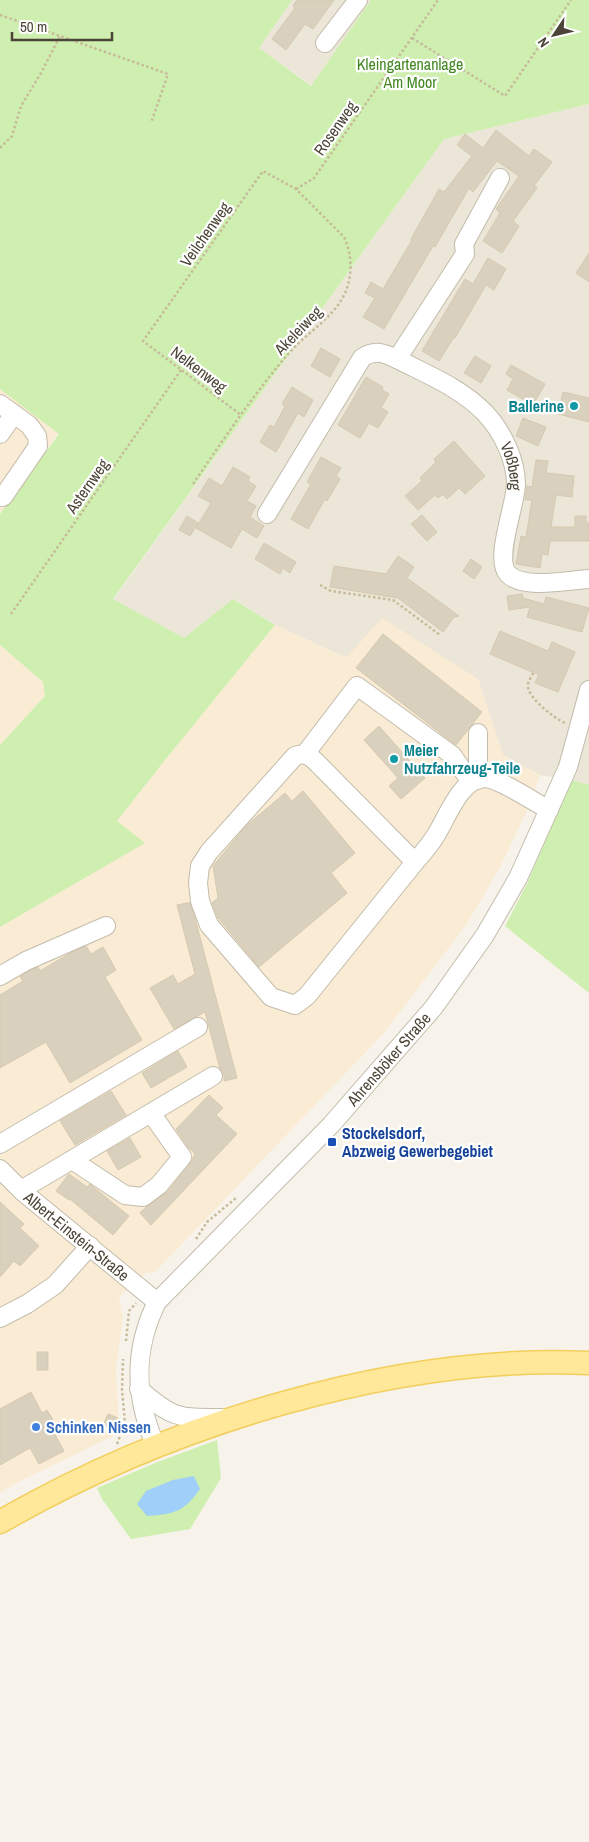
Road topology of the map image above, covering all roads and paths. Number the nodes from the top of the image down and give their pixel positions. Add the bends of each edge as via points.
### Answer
1 (358, 0) edge
2 (438, 0) edge
3 (571, 0) edge
4 (0, 16) edge
5 (60, 36) junction
6 (411, 38) junction
7 (325, 43) dead end
8 (151, 123) dead end
9 (0, 148) edge
10 (500, 178) dead end
11 (296, 189) junction
12 (143, 341) joint
13 (398, 359) junction
14 (181, 370) junction
15 (7, 409) edge
16 (241, 415) junction
17 (0, 434) edge
18 (193, 484) dead end
19 (3, 497) dead end
20 (267, 514) dead end
21 (589, 579) edge
22 (320, 585) dead end
23 (11, 614) dead end
24 (440, 634) dead end
25 (533, 673) dead end
26 (589, 690) edge
27 (584, 727) edge
28 (478, 733) dead end
29 (305, 754) junction
30 (475, 781) junction
31 (549, 810) junction
32 (415, 862) junction
33 (106, 926) dead end
34 (0, 976) edge
35 (198, 1027) dead end
36 (213, 1076) dead end
37 (151, 1113) junction
38 (0, 1144) edge
39 (72, 1160) junction
40 (0, 1169) edge
41 (21, 1190) junction
42 (90, 1246) junction
43 (157, 1302) junction
44 (0, 1318) edge
45 (589, 1363) edge
46 (139, 1389) junction
47 (233, 1418) junction
48 (156, 1446) junction
49 (0, 1522) edge

1 - 7 street
2 - 6 path, Rosenweg
3 - 6 path via 505,96
4 - 5 path
5 - 8 path via 168,74
5 - 9 path via 21,106 12,136
6 - 11 path, Rosenweg via 314,178
10 - 13 street via 464,244 465,254
11 - 12 path, Veilchenweg via 263,171
11 - 16 path, Akeleiweg via 344,237 351,260 347,287 341,300 293,349
12 - 14 path, Nelkenweg
13 - 20 street, Voßberg via 383,352 370,352 362,358
13 - 21 street, Voßberg via 462,392 486,414 502,436 511,457 516,485 502,551 506,572 516,580 531,584
14 - 16 path, Nelkenweg
14 - 23 path, Asternweg
15 - 17 street
15 - 19 street via 29,425 37,436 38,446
16 - 18 path, Akeleiweg
22 - 24 path via 331,591 393,600
25 - 27 path via 528,685 530,695 562,722
26 - 27 street, Ahrensböker Straße
27 - 31 street, Ahrensböker Straße
28 - 30 street
29 - 30 street via 357,686 452,755
29 - 32 street
29 - 32 street via 295,756 200,866 200,901 209,925 271,997 295,1004 308,996
30 - 31 street via 484,778 500,783
30 - 32 street via 456,799 432,841
31 - 43 street, Ahrensböker Straße via 518,878 485,935 434,1007 331,1125
33 - 34 street
35 - 38 street
36 - 37 street
37 - 39 street
37 - 39 street via 182,1157 159,1185 143,1197 124,1195
39 - 41 street
40 - 41 street, Albert-Einstein-Straße
41 - 42 street, Albert-Einstein-Straße
42 - 43 street, Albert-Einstein-Straße
42 - 44 street via 55,1285
43 - 46 street, Ahrensböker Straße via 144,1336
45 - 47 main road via 486,1365 397,1377
46 - 47 street via 153,1402 184,1418
46 - 48 street, Ahrensböker Straße via 146,1422
47 - 48 main road
48 - 49 main road via 69,1485

